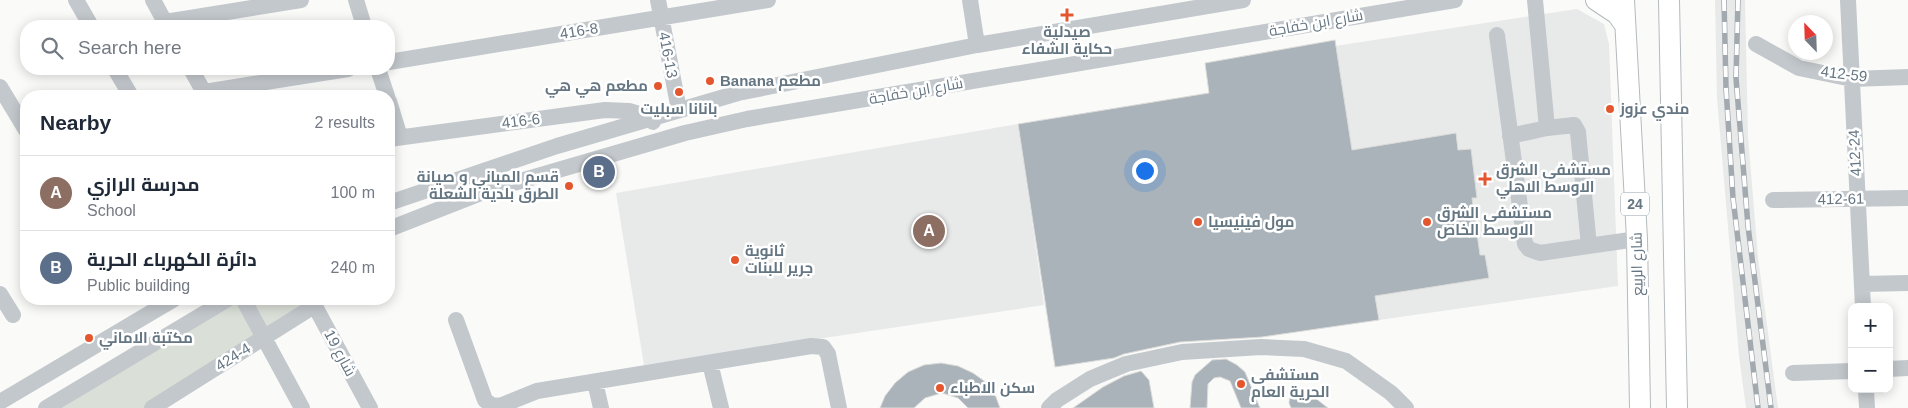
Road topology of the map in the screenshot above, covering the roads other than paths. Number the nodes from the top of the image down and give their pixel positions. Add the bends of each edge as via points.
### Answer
1 (76, 0) edge
2 (153, 0) edge
3 (301, 0) edge
4 (356, 0) edge
5 (658, 0) edge
6 (768, 0) edge
7 (970, 0) edge
8 (1243, 0) edge
9 (1455, 0) edge
10 (1535, 0) edge
11 (1596, 0) edge
12 (1624, 0) edge
13 (1669, 0) edge
14 (1848, 0) edge
15 (661, 18) junction
16 (88, 20) edge
17 (164, 20) edge
18 (188, 20) edge
19 (362, 20) edge
20 (1625, 25) junction
21 (1497, 35) dead end
22 (1756, 44) dead end
23 (977, 45) junction
24 (395, 61) edge
25 (119, 75) edge
26 (194, 75) edge
27 (314, 75) edge
28 (380, 75) edge
29 (1908, 77) edge
30 (1852, 78) junction
31 (0, 87) edge
32 (127, 90) edge
33 (203, 90) edge
34 (228, 90) edge
35 (385, 90) edge
36 (679, 110) junction
37 (652, 118) junction
38 (20, 120) edge
39 (1547, 128) junction
40 (1510, 136) junction
41 (395, 138) edge
42 (660, 141) junction
43 (1858, 198) junction
44 (1908, 198) edge
45 (1773, 200) dead end
46 (395, 201) edge
47 (395, 227) edge
48 (1637, 239) junction
49 (1589, 246) junction
50 (1908, 283) edge
51 (1862, 284) junction
52 (0, 294) edge
53 (1863, 303) edge
54 (164, 305) edge
55 (218, 305) edge
56 (246, 305) edge
57 (308, 305) edge
58 (314, 305) edge
59 (13, 315) dead end
60 (456, 320) dead end
61 (264, 337) junction
62 (710, 363) junction
63 (1908, 368) edge
64 (1893, 369) edge
65 (1848, 371) edge
66 (1793, 373) dead end
67 (595, 382) junction
68 (1866, 393) edge
69 (0, 402) edge
70 (46, 408) edge
71 (152, 408) edge
72 (302, 408) edge
73 (370, 408) edge
74 (600, 408) edge
75 (721, 408) edge
76 (839, 408) edge
77 (1049, 408) edge
78 (1406, 408) edge
79 (1640, 408) edge
80 (1677, 408) edge
81 (1867, 408) edge

1 - 16 street
2 - 17 street
3 - 18 street
4 - 19 street
5 - 15 street, 416-13
6 - 15 street, 416-8
7 - 23 street
8 - 23 street
9 - 42 street, شارع ابن خفاجة via 747,119
10 - 39 street
11 - 20 main road via 1617,14
12 - 20 main road, شارع الربيع / 24
13 - 80 main road
14 - 30 street, 412-24
15 - 24 street, 416-8
15 - 36 street, 416-13
20 - 48 main road, شارع الربيع / 24
21 - 40 street
22 - 30 street, 412-59 via 1798,68
23 - 36 street via 738,94
25 - 32 street
26 - 33 street
27 - 34 street
28 - 35 street
29 - 30 street, 412-59
30 - 43 street, 412-24
31 - 38 street
36 - 37 street
37 - 41 street, 416-6 via 629,111 605,110
37 - 42 street
37 - 46 street via 494,166
39 - 40 street
39 - 49 street via 1574,125 1578,132
40 - 49 street via 1528,249 1540,253
42 - 47 street, شارع ابن خفاجة via 486,191
43 - 44 street, 412-61
43 - 45 street, 412-61
43 - 51 street, 412-24
48 - 49 street
48 - 79 main road, شارع الربيع / 24
50 - 51 street
51 - 53 street, 412-24
52 - 59 street
54 - 69 street
55 - 70 street
56 - 61 street
57 - 61 street, 424-4
58 - 73 street, شارع 19
60 - 67 street via 485,400 491,405 500,406 537,391
61 - 71 street, 424-4
61 - 72 street
62 - 67 street
62 - 75 street
62 - 76 street via 811,346 823,348 828,354
63 - 64 street
65 - 66 street
67 - 74 street
68 - 81 street
77 - 78 street via 1090,379 1126,364 1182,352 1261,347 1304,349 1346,361 1391,392

